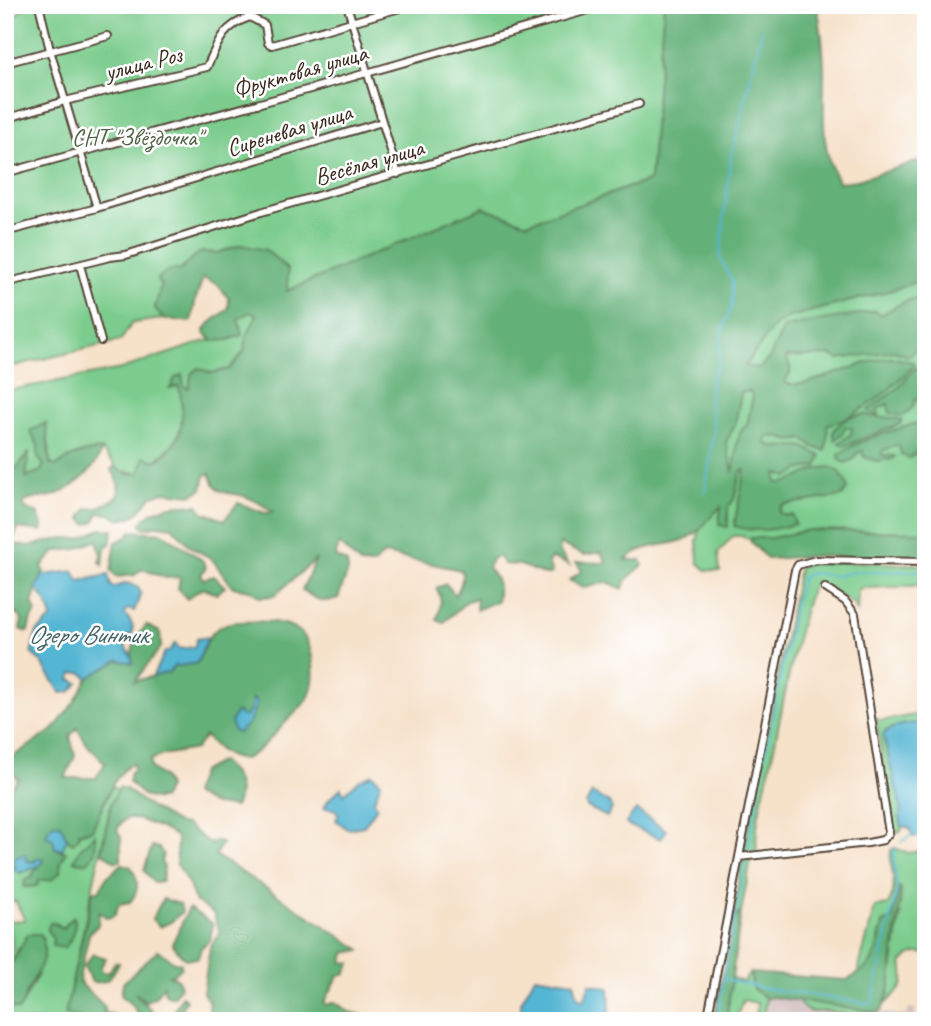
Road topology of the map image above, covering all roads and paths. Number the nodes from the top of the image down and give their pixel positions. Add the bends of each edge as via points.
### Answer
1 (39, 5) edge
2 (347, 5) edge
3 (410, 5) edge
4 (606, 5) edge
5 (352, 21) junction
6 (108, 36) dead end
7 (50, 50) junction
8 (5, 63) edge
9 (369, 72) junction
10 (65, 101) junction
11 (639, 104) dead end
12 (5, 118) edge
13 (382, 122) junction
14 (82, 152) junction
15 (5, 173) edge
16 (398, 174) junction
17 (97, 208) junction
18 (5, 232) edge
19 (80, 265) junction
20 (5, 283) edge
21 (101, 341) dead end
22 (926, 562) edge
23 (825, 588) dead end
24 (739, 857) junction
25 (707, 1021) edge

1 - 7 street
2 - 5 street
3 - 5 street, улица Роз
4 - 9 street, Фруктовая улица
5 - 9 street
5 - 10 street, улица Роз via 272,45 265,25 250,17 227,28 207,67
6 - 7 street
7 - 8 street
7 - 10 street
9 - 13 street
9 - 14 street, Фруктовая улица
10 - 12 street, улица Роз
10 - 14 street
11 - 16 street, Весёлая улица
13 - 16 street
13 - 17 street, Сиреневая улица
14 - 15 street, Фруктовая улица
14 - 17 street
16 - 19 street, Весёлая улица
17 - 18 street, Сиреневая улица
19 - 20 street, Весёлая улица
19 - 21 street
22 - 24 street via 816,560 798,565
23 - 24 street via 855,614 889,833 868,843
24 - 25 street

